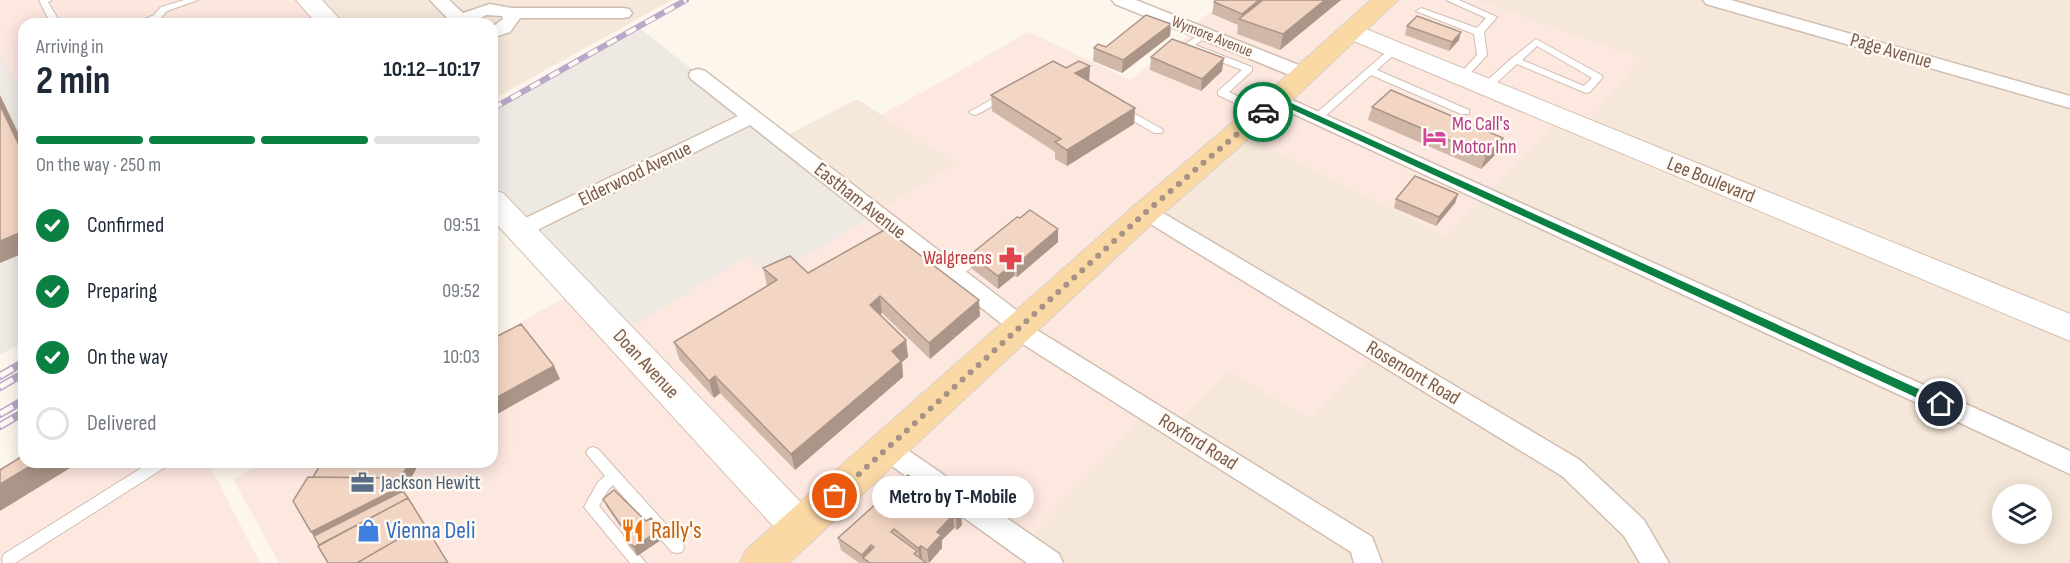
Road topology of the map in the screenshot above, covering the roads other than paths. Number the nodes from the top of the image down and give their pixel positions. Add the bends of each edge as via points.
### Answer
1 (47, 0) edge
2 (193, 0) edge
3 (308, 0) edge
4 (440, 0) edge
5 (472, 0) edge
6 (1121, 0) edge
7 (1386, 0) edge
8 (1451, 0) edge
9 (1712, 0) edge
10 (1420, 11) dead end
11 (509, 13) junction
12 (623, 13) dead end
13 (52, 18) edge
14 (154, 18) edge
15 (325, 18) edge
16 (458, 18) edge
17 (460, 18) edge
18 (462, 18) edge
19 (498, 30) edge
20 (1352, 31) junction
21 (1479, 32) junction
22 (1205, 34) junction
23 (1395, 49) junction
24 (1515, 60) junction
25 (1370, 71) junction
26 (1304, 74) junction
27 (698, 75) dead end
28 (1474, 82) junction
29 (1014, 89) edge
30 (2070, 102) edge
31 (1111, 103) edge
32 (1270, 106) junction
33 (974, 112) dead end
34 (1465, 112) dead end
35 (751, 117) junction
36 (1317, 118) junction
37 (1158, 131) dead end
38 (498, 207) edge
39 (1146, 212) junction
40 (519, 230) junction
41 (990, 247) edge
42 (955, 274) junction
43 (1020, 328) junction
44 (2070, 328) edge
45 (887, 449) junction
46 (593, 453) dead end
47 (2070, 463) edge
48 (153, 468) edge
49 (614, 476) junction
50 (800, 528) junction
51 (677, 547) dead end
52 (9, 559) dead end
53 (639, 563) edge
54 (761, 563) edge
55 (1049, 563) edge
56 (1368, 563) edge
57 (1655, 563) edge

1 - 13 lane via 43,2
2 - 14 lane via 161,6
3 - 15 street
4 - 16 street
5 - 17 street
6 - 22 street, Wymore Avenue
7 - 20 main road
8 - 21 lane via 1492,17
9 - 30 street, Page Avenue
10 - 21 lane
11 - 12 street
11 - 18 street via 498,9
11 - 19 street via 512,20
20 - 23 street, Lee Boulevard
20 - 26 main road
21 - 28 lane via 1482,54
22 - 26 street, Wymore Avenue
22 - 32 lane via 1188,46 1249,69 1222,93
23 - 25 lane
23 - 28 street, Lee Boulevard
24 - 24 lane via 1536,42 1598,77 1586,90
24 - 28 lane
25 - 34 lane
25 - 36 lane
26 - 32 main road
27 - 35 street, Eastham Avenue
28 - 44 street, Lee Boulevard
29 - 33 lane
31 - 37 lane
32 - 36 street
32 - 39 main road
35 - 40 street, Elderwood Avenue
35 - 42 street, Eastham Avenue
36 - 47 street
38 - 40 street, Doan Avenue
39 - 43 main road
39 - 57 street, Rosemont Road via 1571,468 1634,528
40 - 50 street, Doan Avenue
41 - 42 lane
42 - 43 street, Eastham Avenue
43 - 45 main road
43 - 56 street, Roxford Road via 1362,545
45 - 50 main road
45 - 55 street
46 - 49 lane
48 - 52 lane
49 - 51 lane
49 - 53 lane via 591,507
50 - 54 main road

